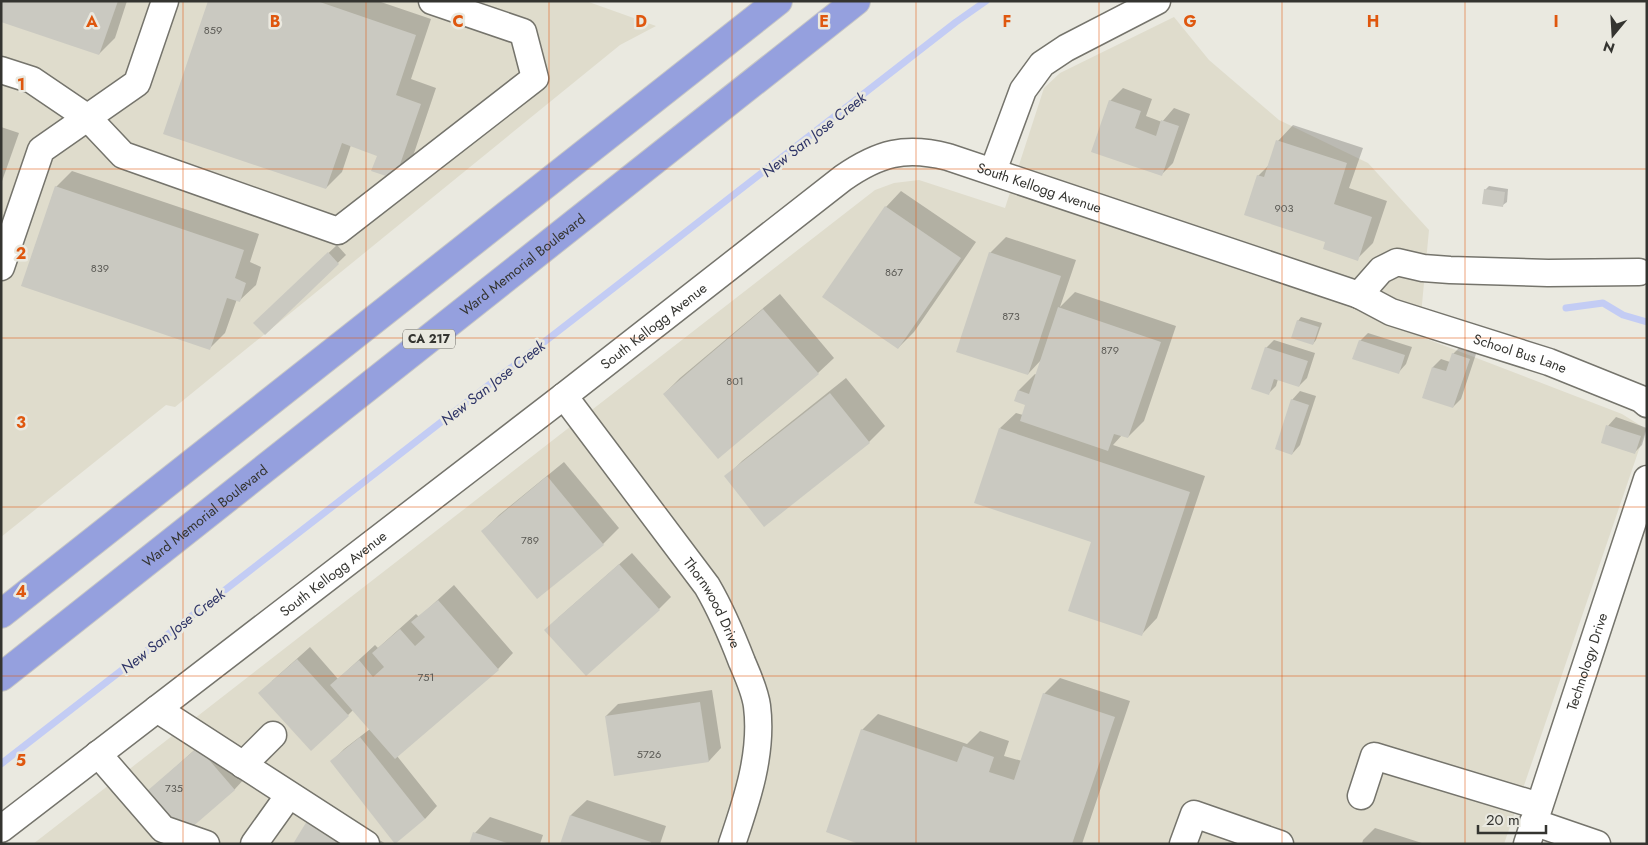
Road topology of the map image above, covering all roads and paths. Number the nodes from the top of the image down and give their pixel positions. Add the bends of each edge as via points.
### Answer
1 (164, 1) edge
2 (432, 1) edge
3 (778, 1) edge
4 (856, 1) edge
5 (1157, 1) edge
6 (1, 70) edge
7 (88, 118) junction
8 (993, 171) junction
9 (1, 267) edge
10 (1639, 272) dead end
11 (1358, 295) junction
12 (1391, 312) joint
13 (564, 396) junction
14 (1647, 404) edge
15 (1647, 479) edge
16 (1, 614) edge
17 (1, 677) edge
18 (157, 709) junction
19 (273, 735) dead end
20 (98, 754) junction
21 (243, 765) junction
22 (289, 795) junction
23 (1362, 796) dead end
24 (1533, 824) edge
25 (8, 833) edge
26 (206, 844) edge
27 (254, 844) edge
28 (366, 844) edge
29 (732, 844) edge
30 (1183, 844) edge
31 (1280, 844) edge
32 (1597, 844) edge

1 - 7 street via 137,83
2 - 7 street via 523,32 535,78 338,231 123,155
3 - 16 highway
4 - 17 highway, Ward Memorial Boulevard / CA 217
5 - 8 street via 1066,48 1035,71 1018,100
6 - 7 street via 32,80
7 - 9 street via 41,150
8 - 11 street, South Kellogg Avenue
8 - 13 street, South Kellogg Avenue via 922,151 894,153 858,168
10 - 11 street via 1450,270 1397,262 1381,270
11 - 12 street, South Kellogg Avenue
12 - 14 street, School Bus Lane via 1548,362 1642,399
13 - 18 street, South Kellogg Avenue
13 - 29 street, Thornwood Drive via 706,586 722,611 750,680 757,705 757,746 749,792
15 - 24 street, Technology Drive
18 - 20 street, South Kellogg Avenue
18 - 21 street
19 - 21 street
20 - 25 street, South Kellogg Avenue
20 - 26 street via 163,828
21 - 22 street
22 - 27 street
22 - 28 street
23 - 24 street via 1374,756
24 - 32 street
30 - 31 street via 1194,814

